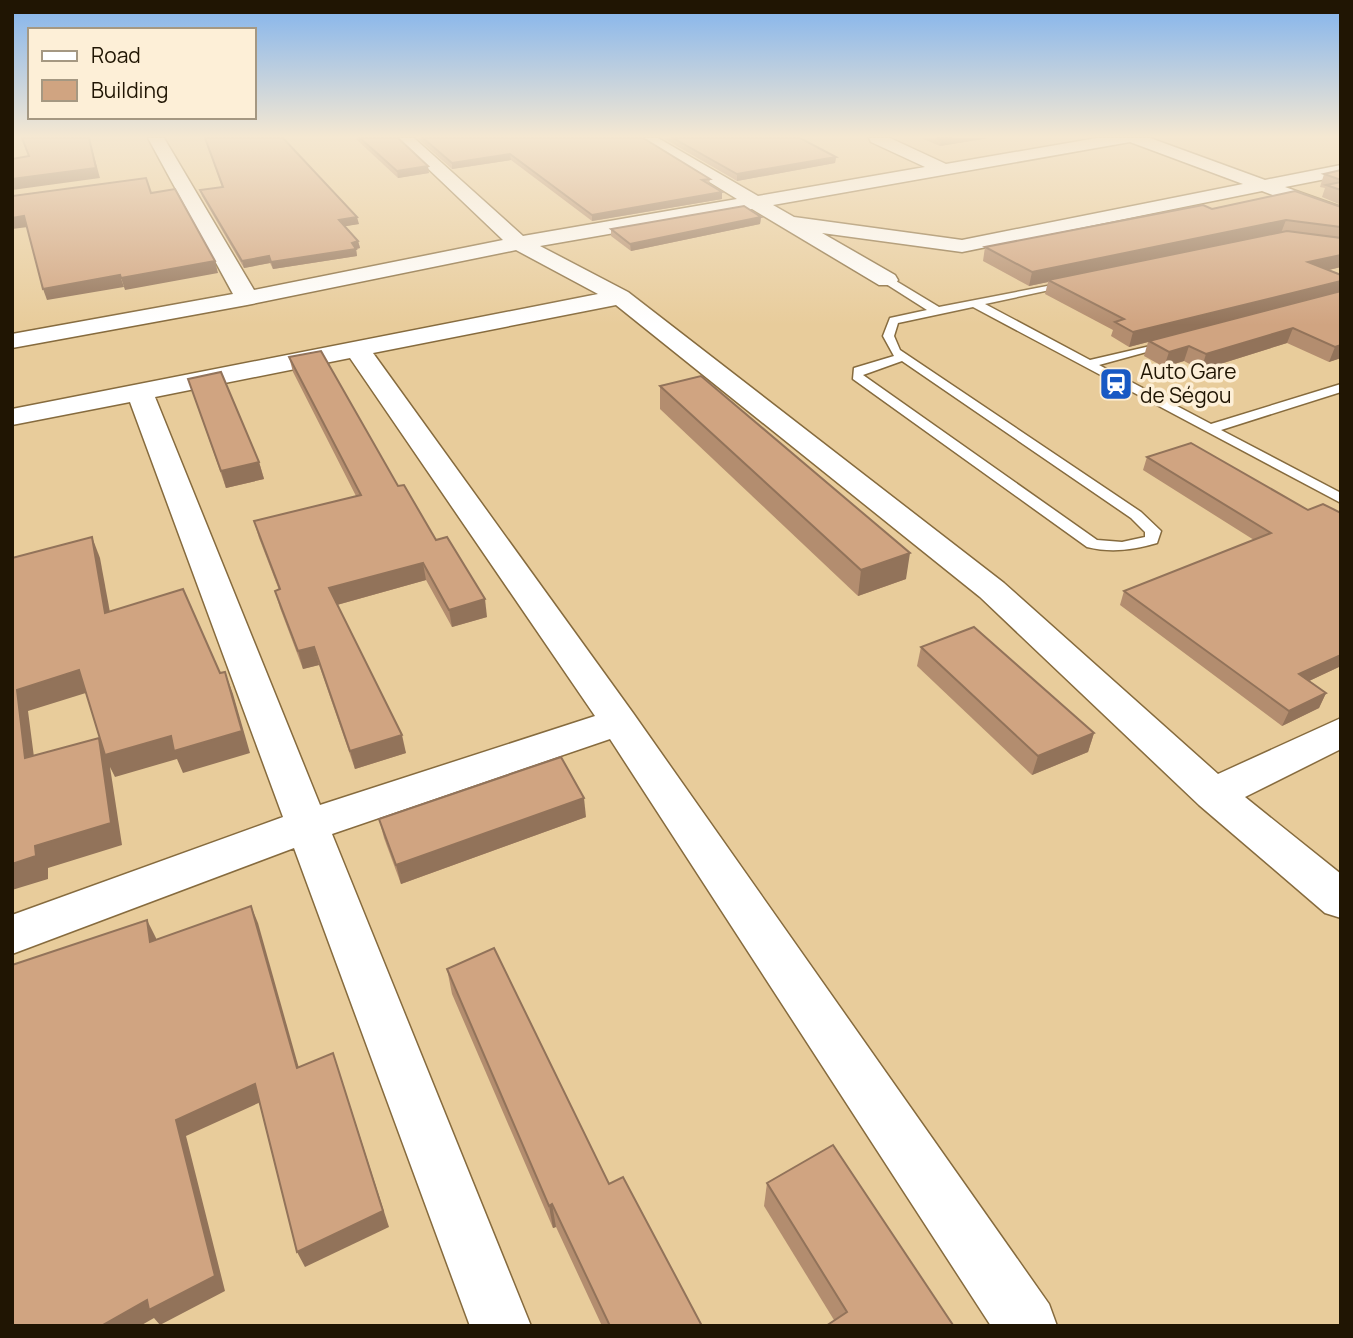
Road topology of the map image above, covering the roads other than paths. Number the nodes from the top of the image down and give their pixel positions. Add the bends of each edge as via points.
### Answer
1 (185, 200) edge
2 (472, 200) edge
3 (757, 200) edge
4 (1191, 200) edge
5 (1302, 200) edge
6 (754, 201) junction
7 (1341, 215) edge
8 (788, 222) junction
9 (519, 243) junction
10 (887, 280) joint
11 (1081, 281) edge
12 (620, 297) junction
13 (247, 298) junction
14 (974, 303) junction
15 (937, 311) junction
16 (1181, 340) edge
17 (12, 341) edge
18 (357, 349) junction
19 (903, 357) junction
20 (1089, 364) junction
21 (1341, 388) edge
22 (139, 391) junction
23 (12, 417) edge
24 (1210, 429) junction
25 (1341, 499) edge
26 (619, 722) junction
27 (1341, 732) edge
28 (1214, 794) junction
29 (306, 826) junction
30 (1341, 900) edge
31 (12, 935) edge
32 (501, 1326) edge
33 (1027, 1326) edge

1 - 13 street
2 - 9 street
3 - 6 street
4 - 8 street via 962,246
5 - 7 street
6 - 8 street
6 - 9 street
8 - 10 street
9 - 12 street
9 - 13 street
10 - 15 lane
11 - 14 lane
12 - 18 street
12 - 28 street via 992,590
13 - 17 street
14 - 15 lane
14 - 20 lane
15 - 19 lane via 894,320 888,341
16 - 20 lane
18 - 22 street
18 - 26 street
19 - 19 lane via 1136,515 1153,531 1152,540 1128,547 1092,544 857,376 868,366
20 - 24 lane
21 - 24 lane
22 - 23 street
22 - 29 street
24 - 25 lane
26 - 29 street
26 - 33 street
27 - 28 street
28 - 30 street
29 - 31 street
29 - 32 street

